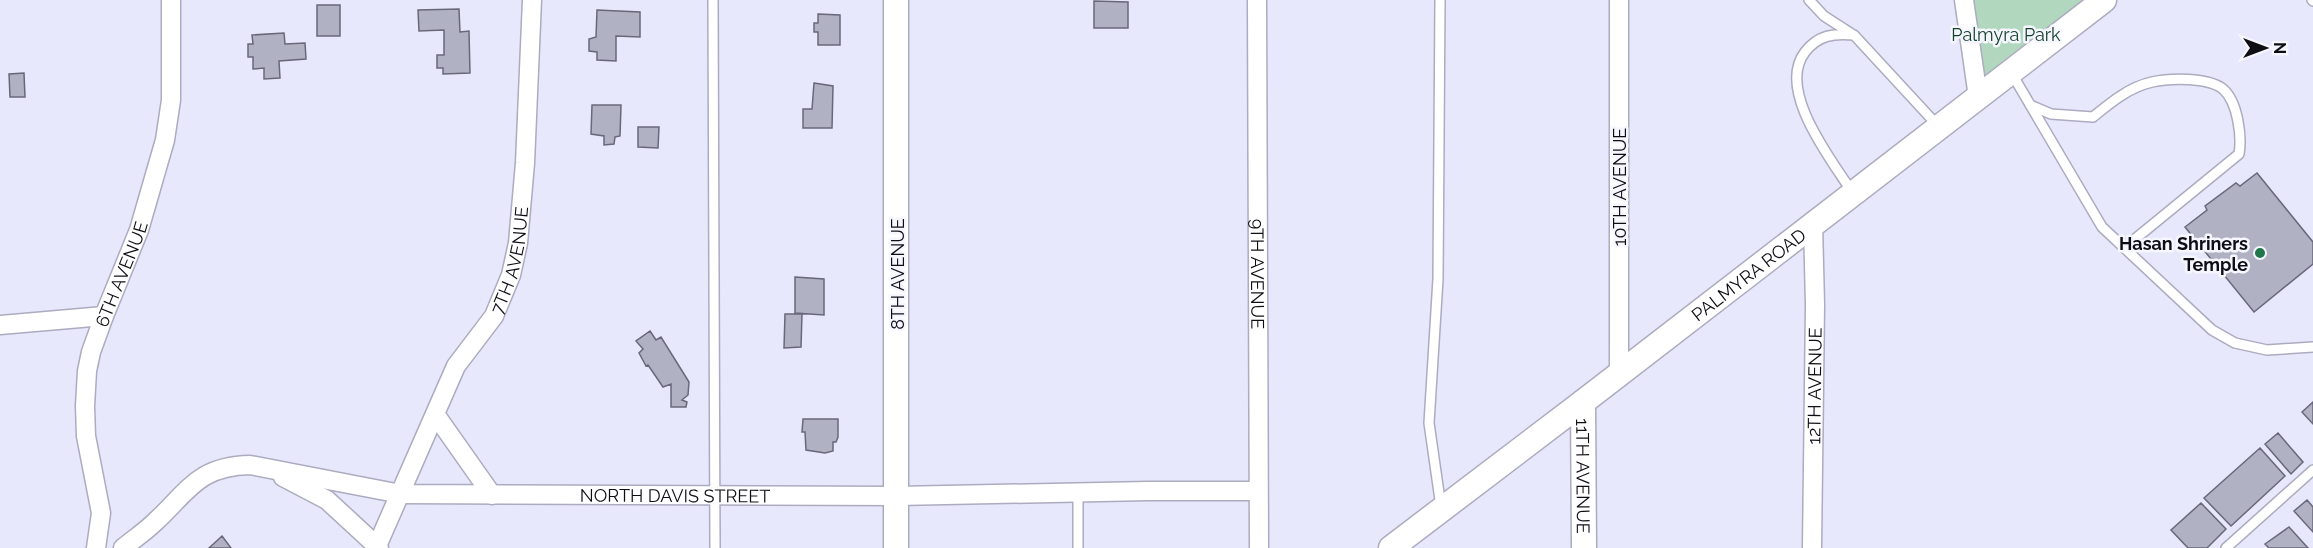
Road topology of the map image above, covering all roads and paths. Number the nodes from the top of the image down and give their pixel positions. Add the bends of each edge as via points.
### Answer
1 (171, 0) edge
2 (532, 0) edge
3 (713, 0) edge
4 (896, 0) edge
5 (1257, 0) edge
6 (1440, 0) edge
7 (1619, 0) edge
8 (1809, 0) edge
9 (1964, 0) edge
10 (2104, 0) edge
11 (1854, 35) junction
12 (2010, 72) junction
13 (1978, 97) junction
14 (2030, 105) junction
15 (1939, 127) junction
16 (1853, 193) junction
17 (1813, 224) junction
18 (2124, 248) junction
19 (104, 316) junction
20 (0, 325) edge
21 (2313, 347) edge
22 (1619, 373) junction
23 (1583, 402) junction
24 (435, 414) junction
25 (265, 468) junction
26 (2313, 470) edge
27 (1258, 491) junction
28 (1078, 492) junction
29 (401, 494) junction
30 (714, 494) junction
31 (492, 495) junction
32 (897, 496) junction
33 (1441, 509) junction
34 (378, 547) edge
35 (96, 548) edge
36 (123, 548) edge
37 (715, 548) edge
38 (896, 548) edge
39 (1078, 548) edge
40 (1259, 548) edge
41 (1391, 548) edge
42 (1584, 548) edge
43 (1812, 548) edge
44 (2226, 548) edge

1 - 19 street, 6TH AVENUE via 171,100 165,140 139,230
2 - 24 street, 7TH AVENUE via 525,164 511,275 501,304 456,366
3 - 30 lane
4 - 32 main road, 8TH AVENUE
5 - 27 street, 9TH AVENUE
6 - 33 lane via 1438,279 1428,423
7 - 22 street, 10TH AVENUE
8 - 11 lane via 1824,16
9 - 13 street
10 - 12 main road, PALMYRA ROAD
11 - 15 lane
11 - 16 lane via 1834,33 1813,41 1803,55 1797,78 1799,99 1812,128
12 - 13 main road, PALMYRA ROAD
12 - 14 lane
13 - 15 main road, PALMYRA ROAD
14 - 18 lane via 2102,227
14 - 18 lane via 2051,114 2093,117 2114,99 2151,82 2195,78 2224,90 2236,111 2242,139 2239,154
15 - 16 main road, PALMYRA ROAD
16 - 17 main road, PALMYRA ROAD
17 - 22 main road, PALMYRA ROAD
17 - 43 street, 12TH AVENUE
18 - 21 lane via 2212,330 2235,344 2267,350
19 - 20 street
19 - 35 street, 6TH AVENUE via 91,352 85,406 89,460 101,513
22 - 23 main road, PALMYRA ROAD
23 - 33 main road, PALMYRA ROAD
23 - 42 main road, 11TH AVENUE
24 - 29 street, 7TH AVENUE
24 - 31 street
25 - 29 street, NORTH DAVIS STREET
25 - 34 street via 327,500
25 - 36 street, NORTH DAVIS STREET via 233,465 196,480 155,523
26 - 44 lane
27 - 28 street, NORTH DAVIS STREET
27 - 40 street, 9TH AVENUE
28 - 32 street, NORTH DAVIS STREET
28 - 39 lane
29 - 31 street, NORTH DAVIS STREET
29 - 34 street, 7TH AVENUE
30 - 31 street, NORTH DAVIS STREET
30 - 32 street, NORTH DAVIS STREET
30 - 37 lane
32 - 38 main road, 8TH AVENUE
33 - 41 main road, PALMYRA ROAD

